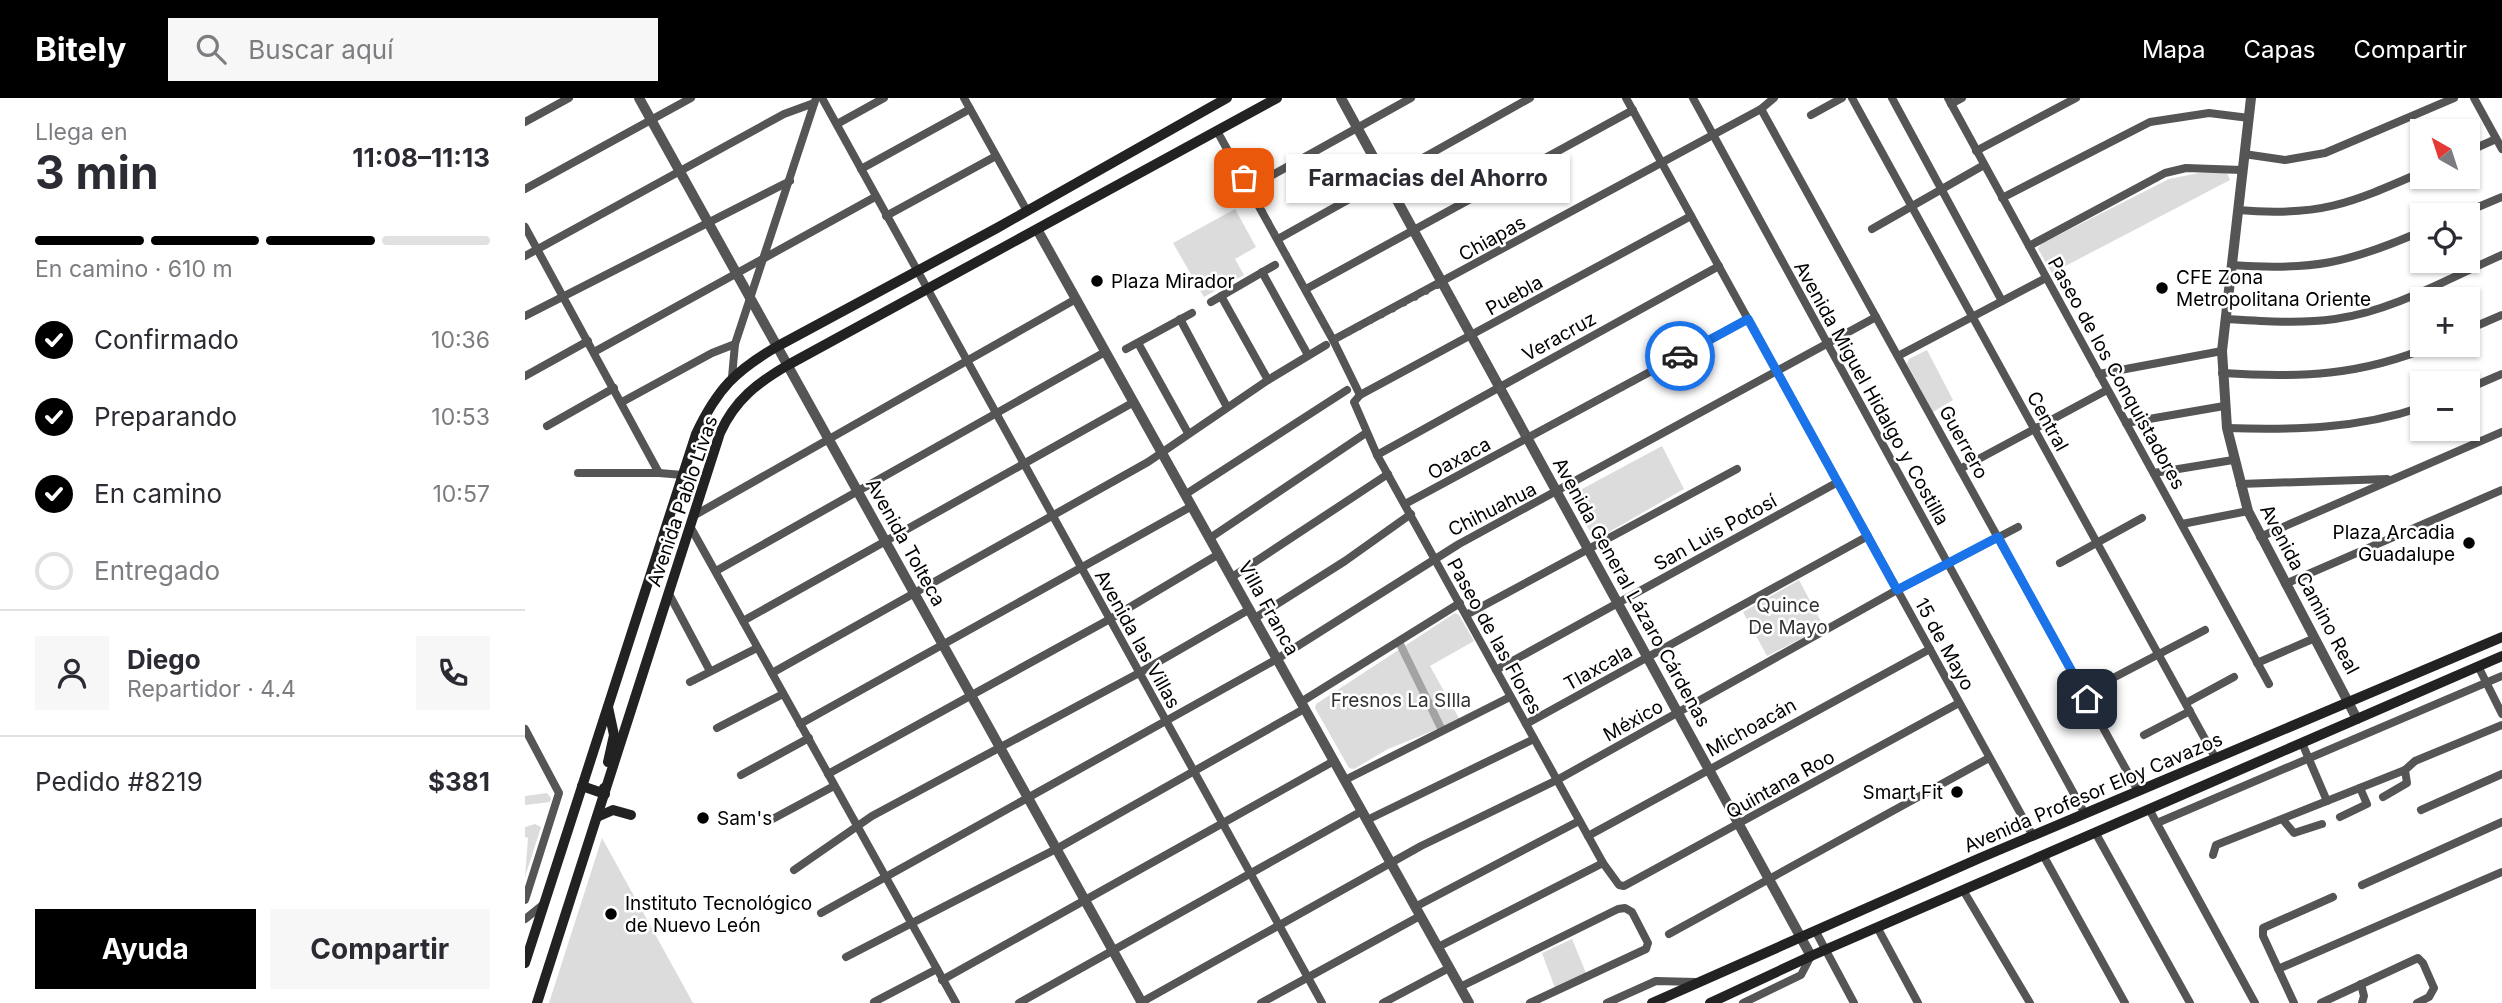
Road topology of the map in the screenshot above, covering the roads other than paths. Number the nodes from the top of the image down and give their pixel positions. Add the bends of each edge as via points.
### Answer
1 (569, 98) edge
2 (639, 98) edge
3 (691, 98) edge
4 (884, 98) edge
5 (964, 98) edge
6 (1277, 98) edge
7 (1341, 98) edge
8 (1411, 98) edge
9 (1530, 98) edge
10 (1626, 98) edge
11 (1693, 98) edge
12 (1842, 98) edge
13 (1852, 98) edge
14 (1892, 98) edge
15 (1962, 98) edge
16 (2076, 98) edge
17 (2251, 98) edge
18 (2454, 98) edge
19 (2474, 98) edge
20 (1774, 99) edge
21 (817, 100) edge
22 (1220, 100) edge
23 (1950, 101) edge
24 (970, 109) junction
25 (1761, 109) junction
26 (1633, 110) junction
27 (1811, 115) dead end
28 (2249, 118) junction
29 (651, 120) junction
30 (525, 122) edge
31 (837, 124) junction
32 (1358, 127) junction
33 (1217, 131) junction
34 (1713, 135) junction
35 (2496, 139) junction
36 (2480, 146) edge
37 (2502, 149) edge
38 (1976, 151) junction
39 (2244, 154) junction
40 (996, 156) junction
41 (1662, 163) junction
42 (1984, 165) junction
43 (861, 169) junction
44 (2242, 170) junction
45 (680, 172) junction
46 (2410, 177) edge
47 (1386, 180) junction
48 (790, 181) junction
49 (1249, 188) junction
50 (525, 189) edge
51 (1941, 189) junction
52 (876, 197) junction
53 (2502, 197) edge
54 (2003, 198) junction
55 (1911, 206) junction
56 (2480, 206) edge
57 (2238, 210) junction
58 (1027, 211) junction
59 (1691, 215) junction
60 (886, 216) junction
61 (708, 223) junction
62 (525, 227) edge
63 (1413, 229) junction
64 (1872, 229) dead end
65 (1038, 231) junction
66 (2410, 235) edge
67 (1278, 239) junction
68 (2029, 246) junction
69 (537, 250) junction
70 (2502, 255) edge
71 (525, 256) edge
72 (765, 256) junction
73 (1275, 265) dead end
74 (2232, 265) junction
75 (1719, 266) junction
76 (916, 271) junction
77 (736, 272) junction
78 (1262, 272) junction
79 (2046, 278) junction
80 (1442, 283) junction
81 (926, 289) junction
82 (1306, 289) junction
83 (563, 296) junction
84 (1221, 296) junction
85 (751, 298) junction
86 (1076, 299) junction
87 (1210, 302) dead end
88 (2002, 302) junction
89 (1192, 313) dead end
90 (2502, 315) edge
91 (525, 316) edge
92 (1877, 317) junction
93 (1972, 317) junction
94 (2227, 318) junction
95 (1181, 319) junction
96 (1748, 319) junction
97 (2480, 324) edge
98 (1471, 336) junction
99 (588, 341) junction
100 (1330, 342) junction
101 (1138, 343) junction
102 (735, 344) junction
103 (1828, 345) junction
104 (778, 346) junction
105 (1126, 349) dead end
106 (2222, 351) junction
107 (594, 352) junction
108 (1105, 352) junction
109 (1308, 355) junction
110 (2410, 355) edge
111 (1898, 356) junction
112 (965, 360) junction
113 (788, 365) junction
114 (1777, 372) junction
115 (2222, 373) junction
116 (2099, 374) junction
117 (2502, 374) edge
118 (525, 376) edge
119 (732, 377) junction
120 (1268, 380) junction
121 (2480, 383) edge
122 (1499, 387) junction
123 (614, 388) junction
124 (1347, 390) dead end
125 (2107, 390) junction
126 (1360, 394) junction
127 (622, 402) junction
128 (1134, 402) junction
129 (1354, 402) joint
130 (2224, 406) junction
131 (1227, 407) junction
132 (2410, 411) edge
133 (996, 416) junction
134 (2126, 423) junction
135 (547, 426) dead end
136 (2227, 428) junction
137 (2035, 430) junction
138 (2502, 432) edge
139 (1188, 433) junction
140 (1366, 433) junction
141 (1527, 438) junction
142 (830, 439) junction
143 (1162, 453) junction
144 (1377, 455) junction
145 (2233, 460) junction
146 (1023, 464) junction
147 (1737, 469) dead end
148 (1960, 469) junction
149 (578, 473) dead end
150 (659, 473) junction
151 (2154, 473) junction
152 (1388, 474) junction
153 (683, 475) junction
154 (2391, 478) junction
155 (1838, 482) junction
156 (2240, 484) junction
157 (2502, 490) edge
158 (858, 491) junction
159 (1558, 493) junction
160 (1186, 494) junction
161 (1405, 504) junction
162 (1192, 506) junction
163 (2248, 511) junction
164 (1411, 514) junction
165 (695, 515) junction
166 (1052, 516) junction
167 (2142, 518) dead end
168 (2182, 524) junction
169 (2018, 527) dead end
170 (691, 528) junction
171 (1868, 536) junction
172 (1998, 537) junction
173 (2260, 537) junction
174 (1210, 538) junction
175 (886, 542) junction
176 (2097, 542) junction
177 (1588, 549) junction
178 (1219, 554) junction
179 (1434, 558) junction
180 (2060, 563) dead end
181 (1947, 564) junction
182 (1081, 568) junction
183 (716, 571) junction
184 (1232, 577) junction
185 (2285, 584) junction
186 (1897, 590) junction
187 (915, 593) junction
188 (669, 594) junction
189 (1460, 603) junction
190 (1619, 603) junction
191 (1252, 614) junction
192 (1467, 615) junction
193 (1110, 619) junction
194 (743, 621) junction
195 (2205, 630) dead end
196 (2502, 637) edge
197 (2315, 638) junction
198 (629, 643) junction
199 (943, 644) junction
200 (757, 648) junction
201 (1930, 649) junction
202 (651, 650) junction
203 (2158, 654) junction
204 (2502, 656) edge
205 (1649, 657) junction
206 (1277, 660) junction
207 (2257, 663) junction
208 (2479, 666) junction
209 (1496, 670) junction
210 (710, 671) junction
211 (772, 673) junction
212 (1139, 673) junction
213 (2502, 676) edge
214 (2234, 677) dead end
215 (2113, 678) dead end
216 (690, 682) dead end
217 (2486, 683) junction
218 (2269, 684) dead end
219 (783, 694) junction
220 (971, 695) junction
221 (1510, 697) junction
222 (1959, 703) junction
223 (2349, 703) junction
224 (1303, 706) junction
225 (608, 707) junction
226 (2188, 707) junction
227 (1678, 713) junction
228 (2502, 714) edge
229 (2357, 719) junction
230 (1165, 721) junction
231 (800, 724) junction
232 (1526, 724) junction
233 (2502, 724) edge
234 (717, 728) dead end
235 (525, 729) edge
236 (2144, 735) dead end
237 (809, 738) junction
238 (1534, 739) junction
239 (2302, 743) junction
240 (1000, 747) junction
241 (1989, 758) junction
242 (2216, 759) junction
243 (2308, 759) junction
244 (1334, 761) junction
245 (1709, 768) junction
246 (2405, 770) junction
247 (1194, 772) junction
248 (828, 774) junction
249 (2502, 774) edge
250 (741, 775) dead end
251 (1557, 779) junction
252 (1345, 780) junction
253 (582, 786) junction
254 (834, 786) junction
255 (2360, 788) junction
256 (2138, 791) junction
257 (605, 794) junction
258 (1029, 797) junction
259 (2383, 797) dead end
260 (2327, 801) junction
261 (2149, 809) junction
262 (2421, 810) dead end
263 (2085, 814) junction
264 (631, 815) dead end
265 (1365, 816) junction
266 (597, 817) junction
267 (2340, 817) dead end
268 (2283, 820) junction
269 (1579, 821) junction
270 (767, 822) dead end
271 (2502, 822) edge
272 (1222, 823) junction
273 (2157, 823) junction
274 (2322, 824) dead end
275 (1739, 825) junction
276 (857, 827) junction
277 (2095, 832) junction
278 (1588, 836) junction
279 (2033, 836) junction
280 (1058, 848) junction
281 (2043, 855) junction
282 (2213, 855) dead end
283 (1391, 863) junction
284 (1603, 863) junction
285 (793, 870) dead end
286 (2502, 872) edge
287 (1250, 874) junction
288 (885, 877) junction
289 (1769, 877) junction
290 (1616, 882) joint
291 (2362, 885) dead end
292 (1963, 890) junction
293 (2333, 897) dead end
294 (525, 900) edge
295 (1086, 900) junction
296 (544, 904) junction
297 (1418, 911) junction
298 (821, 913) dead end
299 (525, 919) edge
300 (912, 924) junction
301 (1279, 926) junction
302 (1877, 928) junction
303 (1815, 932) junction
304 (1669, 934) dead end
305 (1802, 938) junction
306 (1438, 947) junction
307 (1825, 950) junction
308 (1113, 951) junction
309 (1811, 956) junction
310 (846, 957) dead end
311 (525, 963) edge
312 (1449, 968) junction
313 (937, 969) junction
314 (2278, 969) junction
315 (1308, 977) junction
316 (942, 980) junction
317 (1699, 983) junction
318 (2361, 984) junction
319 (1460, 988) junction
320 (1733, 998) edge
321 (874, 1002) edge
322 (537, 1003) edge
323 (956, 1003) edge
324 (1019, 1003) edge
325 (1141, 1003) edge
326 (1261, 1003) edge
327 (1322, 1003) edge
328 (1383, 1003) edge
329 (1469, 1003) edge
330 (1529, 1003) edge
331 (1607, 1003) edge
332 (1652, 1003) edge
333 (1710, 1003) edge
334 (1743, 1003) edge
335 (1854, 1003) edge
336 (1918, 1003) edge
337 (2030, 1003) edge
338 (2125, 1003) edge
339 (2190, 1003) edge
340 (2255, 1003) edge
341 (2294, 1003) edge
342 (2321, 1003) edge
343 (2362, 1003) edge
344 (2417, 1003) edge

1 - 30 street
2 - 29 street, Avenida Tolteca
3 - 29 street
4 - 31 street
5 - 24 street
6 - 33 main road, Avenida Pablo Livas
7 - 32 street, Avenida General Lázaro Cárdenas
8 - 32 street
9 - 47 street
10 - 26 street, 15 de Mayo
11 - 34 street, Avenida Miguel Hidalgo y Costilla
12 - 27 street
13 - 55 street, Central
14 - 51 street
15 - 23 street
16 - 38 street
17 - 28 street, Avenida Camino Real
18 - 39 street via 2325,153 2285,160
19 - 35 street
20 - 25 street, Chiapas
21 - 31 street
21 - 45 street
21 - 48 street
22 - 58 main road, Avenida Pablo Livas
23 - 38 street, Paseo de los Conquistadores
24 - 40 street
24 - 43 street
25 - 34 street, Chiapas
25 - 92 street, Guerrero
26 - 41 street, 15 de Mayo
26 - 63 street
28 - 39 street, Avenida Camino Real
28 - 54 street via 2209,113 2150,122
29 - 45 street, Avenida Tolteca
29 - 50 street
31 - 43 street
32 - 47 street, Avenida General Lázaro Cárdenas
32 - 49 street
33 - 49 street
33 - 65 main road, Avenida Pablo Livas
34 - 41 street, Chiapas
34 - 103 street, Avenida Miguel Hidalgo y Costilla
35 - 36 street
35 - 37 street
38 - 42 street, Paseo de los Conquistadores
39 - 44 street, Avenida Camino Real
40 - 58 street
40 - 60 street
41 - 59 street, 15 de Mayo
41 - 80 street, Chiapas
42 - 51 street
42 - 54 street, Paseo de los Conquistadores
43 - 52 street
44 - 57 street, Avenida Camino Real
44 - 68 street via 2186,168 2165,173
45 - 61 street, Avenida Tolteca
45 - 69 street
46 - 57 street via 2317,211
47 - 63 street, Avenida General Lázaro Cárdenas
47 - 67 street
48 - 61 street
48 - 72 street
49 - 67 street
51 - 55 street
51 - 88 street
52 - 60 street
52 - 72 street
53 - 56 street
54 - 68 street, Paseo de los Conquistadores
55 - 64 street
55 - 93 street, Central
57 - 74 street, Avenida Camino Real
58 - 76 main road, Avenida Pablo Livas
59 - 75 street, 15 de Mayo
59 - 98 street, Puebla
60 - 76 street
61 - 77 street, Avenida Tolteca
61 - 83 street
62 - 69 street
63 - 80 street, Avenida General Lázaro Cárdenas
63 - 82 street
65 - 81 main road, Avenida Pablo Livas
65 - 86 street, Villa Franca
66 - 74 street via 2330,264
67 - 82 street
68 - 79 street, Paseo de los Conquistadores
69 - 71 street
69 - 83 street
70 - 94 street via 2375,310 2338,319
72 - 77 street
72 - 85 street
73 - 78 street
74 - 94 street, Avenida Camino Real
75 - 96 street, 15 de Mayo
75 - 122 street, Veracruz
76 - 81 street
76 - 104 main road, Avenida Pablo Livas
77 - 85 street, Avenida Tolteca
77 - 107 street
78 - 84 street
78 - 109 street
79 - 88 street
79 - 116 street, Paseo de los Conquistadores
80 - 98 street, Avenida General Lázaro Cárdenas
80 - 100 street, Chiapas
81 - 112 street, Avenida las Villas
81 - 113 main road, Avenida Pablo Livas
82 - 100 street
83 - 91 street
83 - 99 street
84 - 87 street
84 - 120 street
85 - 102 street
85 - 104 street, Avenida Tolteca
86 - 108 street, Villa Franca
86 - 112 street
88 - 93 street
89 - 95 street
90 - 97 street
92 - 103 street, Chihuahua
92 - 111 street, Guerrero
93 - 111 street
93 - 137 street, Central
94 - 106 street, Avenida Camino Real
95 - 101 street
95 - 131 street
96 - 114 street, 15 de Mayo
96 - 141 street, Oaxaca
98 - 122 street, Avenida General Lázaro Cárdenas
98 - 126 street, Puebla
99 - 107 street
99 - 118 street
100 - 109 street, Chiapas
100 - 126 street
101 - 105 street
101 - 139 street
102 - 119 street
102 - 127 street
103 - 114 street, Chihuahua
103 - 181 street, Avenida Miguel Hidalgo y Costilla
104 - 113 street, Avenida Tolteca
104 - 119 main road, Avenida Pablo Livas
106 - 115 street, Avenida Camino Real
106 - 116 street
107 - 123 street
108 - 128 street, Villa Franca
108 - 133 street
109 - 120 street, Chiapas
110 - 115 street via 2343,373 2291,377
111 - 148 street, Guerrero
112 - 133 street, Avenida las Villas
112 - 142 street
113 - 142 street, Avenida Tolteca
113 - 165 main road, Avenida Pablo Livas via 748,391 728,416
114 - 155 street, 15 de Mayo
114 - 159 street, Chihuahua
115 - 130 street, Avenida Camino Real
116 - 125 street, Paseo de los Conquistadores
117 - 121 street
119 - 153 main road, Avenida Pablo Livas via 707,411
120 - 131 street, Chiapas
122 - 141 street, Avenida General Lázaro Cárdenas
122 - 144 street, Veracruz
123 - 127 street
123 - 135 street
124 - 160 street
125 - 134 street, Paseo de los Conquistadores
125 - 137 street
126 - 129 street, Puebla
127 - 150 street
128 - 143 street, Villa Franca
128 - 146 street
129 - 140 street, Paseo de las Flores
130 - 134 street
130 - 136 street, Avenida Camino Real
131 - 139 street, Chiapas
132 - 136 street via 2344,426
133 - 146 street, Avenida las Villas
133 - 158 street
134 - 151 street, Paseo de los Conquistadores
136 - 145 street, Avenida Camino Real
137 - 148 street
137 - 176 street, Central
138 - 154 street
139 - 143 street, Chiapas
140 - 144 street, Paseo de las Flores
140 - 174 street
141 - 159 street, Avenida General Lázaro Cárdenas
141 - 161 street, Oaxaca
142 - 158 street, Avenida Tolteca
142 - 165 street
143 - 160 street, Villa Franca
143 - 166 street, Chiapas
144 - 152 street, Paseo de las Flores
145 - 151 street
145 - 156 street, Avenida Camino Real
146 - 166 street, Avenida las Villas
146 - 175 street
147 - 177 street
148 - 172 street, Guerrero
149 - 150 street, Avenida Pablo Livas
150 - 153 street, Avenida Pablo Livas
151 - 168 street, Paseo de los Conquistadores
152 - 161 street, Paseo de las Flores
152 - 184 street
153 - 198 main road, Avenida Pablo Livas
154 - 156 street
154 - 173 street
155 - 171 street, 15 de Mayo
155 - 190 street, San Luis Potosí
156 - 163 street, Avenida Camino Real
157 - 185 street
158 - 175 street, Avenida Tolteca
158 - 183 street
159 - 177 street, Avenida General Lázaro Cárdenas
159 - 179 street, Chihuahua
160 - 162 street, Villa Franca
161 - 164 street, Paseo de las Flores
162 - 174 street, Villa Franca
162 - 182 street
163 - 168 street
163 - 173 street, Avenida Camino Real
164 - 179 street, Paseo de las Flores
164 - 191 street via 1336,567
165 - 170 main road, Avenida Pablo Livas
166 - 182 street, Avenida las Villas
166 - 187 street, Chiapas
167 - 176 street
168 - 207 street, Paseo de los Conquistadores
169 - 172 street, México
170 - 183 street
170 - 188 main road, Avenida Pablo Livas
171 - 186 street, 15 de Mayo
171 - 205 street, Tlaxcala
172 - 181 street, México
172 - 256 street, Guerrero
173 - 185 street, Avenida Camino Real
174 - 178 street, Villa Franca
175 - 187 street, Avenida Tolteca
175 - 194 street
176 - 180 street
176 - 203 street, Central
177 - 190 street, Avenida General Lázaro Cárdenas
177 - 192 street
178 - 184 street, Villa Franca
178 - 193 street
179 - 189 street, Paseo de las Flores
179 - 206 street, Chihuahua
181 - 186 street, México
181 - 263 street, Avenida Miguel Hidalgo y Costilla
182 - 193 street, Avenida las Villas
182 - 199 street
183 - 194 street
184 - 191 street, Villa Franca
185 - 197 street, Avenida Camino Real
186 - 201 street, 15 de Mayo
186 - 227 street, México
187 - 199 street, Avenida Tolteca
187 - 211 street, Chiapas
188 - 202 main road, Avenida Pablo Livas
188 - 210 street
189 - 192 street, Paseo de las Flores
189 - 224 street
190 - 205 street, Avenida General Lázaro Cárdenas
190 - 209 street, San Luis Potosí
191 - 206 street, Villa Franca
191 - 212 street
192 - 209 street, Paseo de las Flores
193 - 212 street, Avenida las Villas
193 - 220 street
194 - 200 street
195 - 203 street
196 - 223 main road, Avenida Profesor Eloy Cavazos
197 - 207 street
197 - 223 street, Avenida Camino Real
198 - 202 main road
198 - 225 main road, Avenida Pablo Livas
199 - 220 street, Avenida Tolteca
199 - 231 street
200 - 210 street
200 - 211 street
201 - 222 street, 15 de Mayo
201 - 245 street, Michoacán
202 - 257 main road, Avenida Pablo Livas
203 - 215 street
203 - 226 street, Central
204 - 208 main road, Avenida Profesor Eloy Cavazos
205 - 227 street, Avenida General Lázaro Cárdenas
205 - 232 street, Tlaxcala
206 - 224 street, Villa Franca
206 - 230 street, Chihuahua
207 - 218 street, Paseo de los Conquistadores
208 - 217 street
208 - 229 main road, Avenida Profesor Eloy Cavazos
209 - 221 street, Paseo de las Flores
210 - 216 street
211 - 219 street
212 - 230 street, Avenida las Villas
212 - 240 street
213 - 217 street
214 - 226 street
217 - 228 street
217 - 243 street
219 - 231 street
219 - 234 street
220 - 240 street, Avenida Tolteca
220 - 248 street
221 - 232 street, Paseo de las Flores
221 - 252 street
222 - 241 street, 15 de Mayo
222 - 275 street, Quintana Roo
223 - 229 street, Avenida Camino Real
223 - 242 main road, Avenida Profesor Eloy Cavazos
224 - 244 street, Villa Franca
224 - 247 street
225 - 253 main road, Avenida Pablo Livas
225 - 257 main road via 614,735
226 - 236 street
226 - 242 street, Central
227 - 245 street, Avenida General Lázaro Cárdenas
227 - 251 street, México
229 - 239 main road, Avenida Profesor Eloy Cavazos
230 - 247 street, Avenida las Villas
230 - 258 street, Chihuahua
231 - 237 street
232 - 238 street, Paseo de las Flores
233 - 246 street via 2415,761
235 - 294 street via 559,793
237 - 248 street
237 - 250 street
238 - 251 street, Paseo de las Flores
238 - 265 street
239 - 243 street
239 - 261 main road, Avenida Profesor Eloy Cavazos
240 - 258 street, Avenida Tolteca
240 - 276 street
241 - 279 street, 15 de Mayo
241 - 289 street
242 - 256 main road, Avenida Profesor Eloy Cavazos
243 - 260 street
243 - 273 street
244 - 252 street, Villa Franca
244 - 272 street
245 - 275 street, Avenida General Lázaro Cárdenas
245 - 278 street, Michoacán
246 - 255 street
246 - 259 street via 2407,783
247 - 272 street, Avenida las Villas
247 - 280 street
248 - 254 street
249 - 262 street
251 - 269 street, Paseo de las Flores
251 - 283 street, México
252 - 265 street, Villa Franca
253 - 257 main road
253 - 296 main road, Avenida Pablo Livas
254 - 270 street
254 - 276 street
255 - 260 street
255 - 267 street via 2367,804
256 - 263 main road, Avenida Profesor Eloy Cavazos
257 - 266 main road, Avenida Pablo Livas
258 - 280 street, Avenida Tolteca
258 - 288 street, Chihuahua
260 - 268 street
261 - 273 street
261 - 277 main road, Avenida Profesor Eloy Cavazos
263 - 279 main road, Avenida Profesor Eloy Cavazos
264 - 266 main road via 613,810
265 - 283 street, Villa Franca
265 - 287 street
266 - 322 main road, Avenida Pablo Livas
268 - 274 street via 2294,833
268 - 282 street via 2216,845
269 - 278 street, Paseo de las Flores
269 - 297 street
271 - 291 street
272 - 287 street, Avenida las Villas
272 - 295 street
273 - 340 street
275 - 289 street, Avenida General Lázaro Cárdenas
275 - 290 street, Quintana Roo via 1628,885
276 - 285 street
276 - 288 street
277 - 281 main road, Avenida Profesor Eloy Cavazos
277 - 339 street
278 - 284 street, Paseo de las Flores
279 - 303 main road, Avenida Profesor Eloy Cavazos
280 - 295 street, Avenida Tolteca
280 - 300 street
281 - 292 main road, Avenida Profesor Eloy Cavazos
281 - 338 street
283 - 297 street, Villa Franca
283 - 301 street, México
284 - 290 street, Paseo de las Flores
284 - 306 street
286 - 314 street
287 - 301 street, Avenida las Villas
287 - 308 street
288 - 298 street, Chihuahua
288 - 300 street
289 - 304 street
289 - 305 street, Avenida General Lázaro Cárdenas
292 - 302 main road, Avenida Profesor Eloy Cavazos
292 - 337 street
293 - 314 street via 2263,928
295 - 308 street, Avenida Tolteca
295 - 316 street
296 - 299 street
296 - 311 main road, Avenida Pablo Livas
297 - 306 street, Villa Franca
297 - 315 street
300 - 310 street
300 - 313 street
301 - 315 street, Avenida las Villas
301 - 325 street, México
302 - 307 main road, Avenida Profesor Eloy Cavazos
302 - 336 street
303 - 305 main road, Avenida Profesor Eloy Cavazos
303 - 307 street
305 - 309 street, Avenida General Lázaro Cárdenas
305 - 317 main road, Avenida Profesor Eloy Cavazos
306 - 312 street, Villa Franca
307 - 309 main road, Avenida Profesor Eloy Cavazos
307 - 335 street
308 - 324 street
308 - 325 street, Avenida Tolteca
309 - 320 main road, Avenida Profesor Eloy Cavazos
309 - 334 street via 1801,975
312 - 319 street, Villa Franca
312 - 328 street
313 - 316 street
313 - 321 street
314 - 341 street
315 - 326 street
315 - 327 street, Avenida las Villas
316 - 323 street
317 - 331 street, Avenida Profesor Eloy Cavazos via 1656,981
317 - 332 main road, Avenida Profesor Eloy Cavazos
318 - 342 street
318 - 343 street
318 - 344 street via 2418,958 2430,976 2433,992
319 - 329 street, Villa Franca
319 - 330 street via 1625,908 1632,912 1649,943 1646,950
320 - 333 main road, Avenida Profesor Eloy Cavazos

